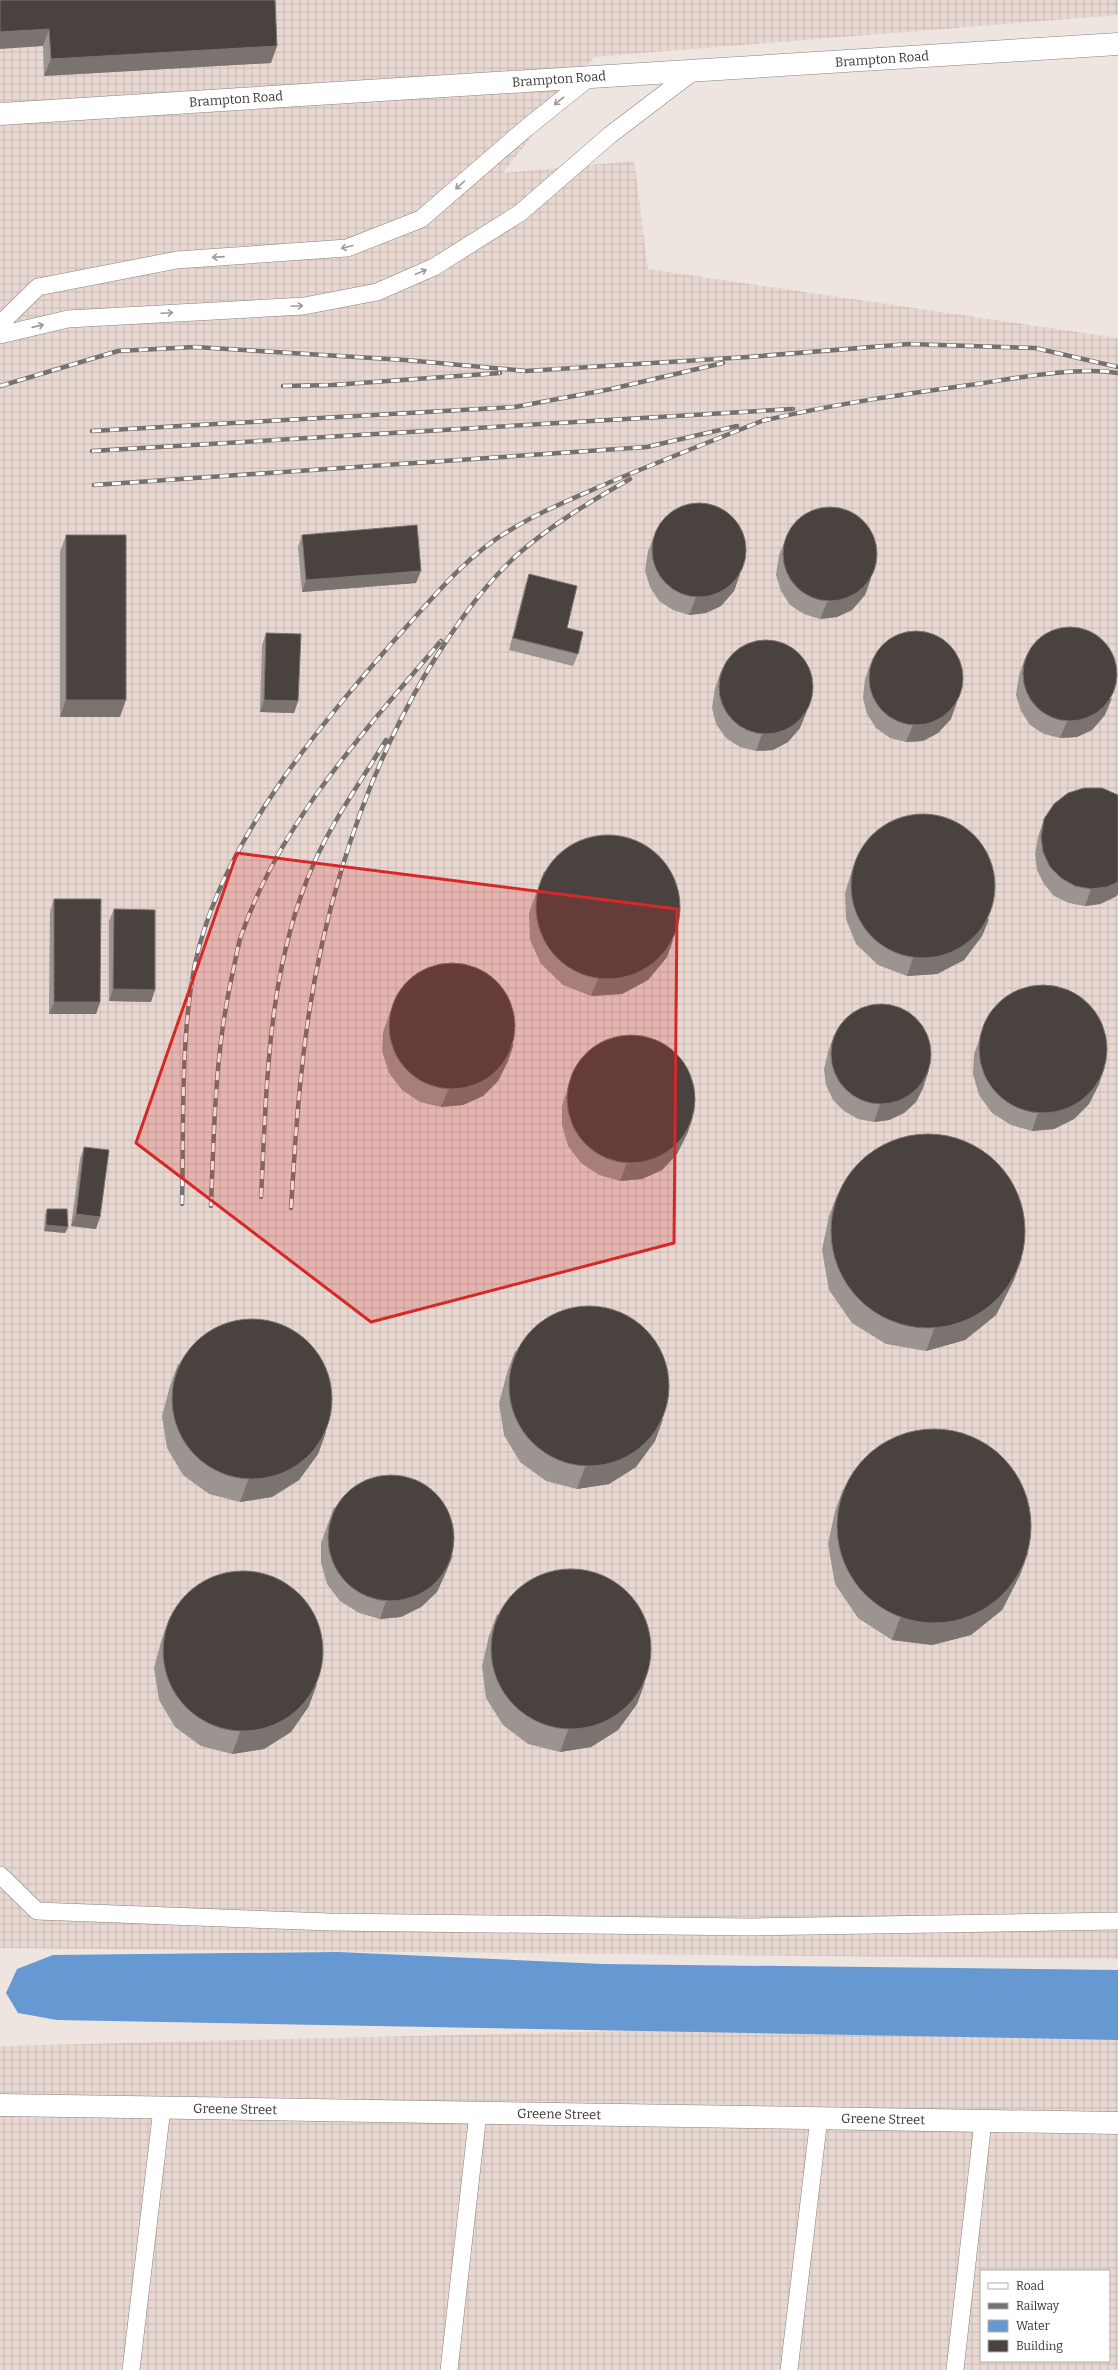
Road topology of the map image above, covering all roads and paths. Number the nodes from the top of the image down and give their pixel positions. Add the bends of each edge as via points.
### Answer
1 (1118, 44) edge
2 (694, 71) junction
3 (590, 77) junction
4 (0, 114) edge
5 (0, 324) edge
6 (0, 335) edge
7 (0, 1875) edge
8 (1118, 1921) edge
9 (0, 2105) edge
10 (162, 2108) junction
11 (478, 2113) junction
12 (819, 2118) junction
13 (984, 2121) junction
14 (1118, 2123) edge
15 (131, 2370) edge
16 (449, 2370) edge
17 (789, 2370) edge
18 (955, 2370) edge

1 - 2 street, Brampton Road
2 - 3 street, Brampton Road
6 -> 2 lane via 68,319 304,306 377,292 434,267 520,213 610,135
3 - 4 street, Brampton Road
3 -> 5 lane via 421,219 347,248 177,260 38,287
7 - 8 lane via 37,1911 330,1922 726,1926
9 - 10 street, Greene Street
10 - 11 street, Greene Street
10 - 15 lane
11 - 12 street, Greene Street
11 - 16 lane
12 - 13 street, Greene Street
12 - 17 lane
13 - 14 street, Greene Street
13 - 18 lane

